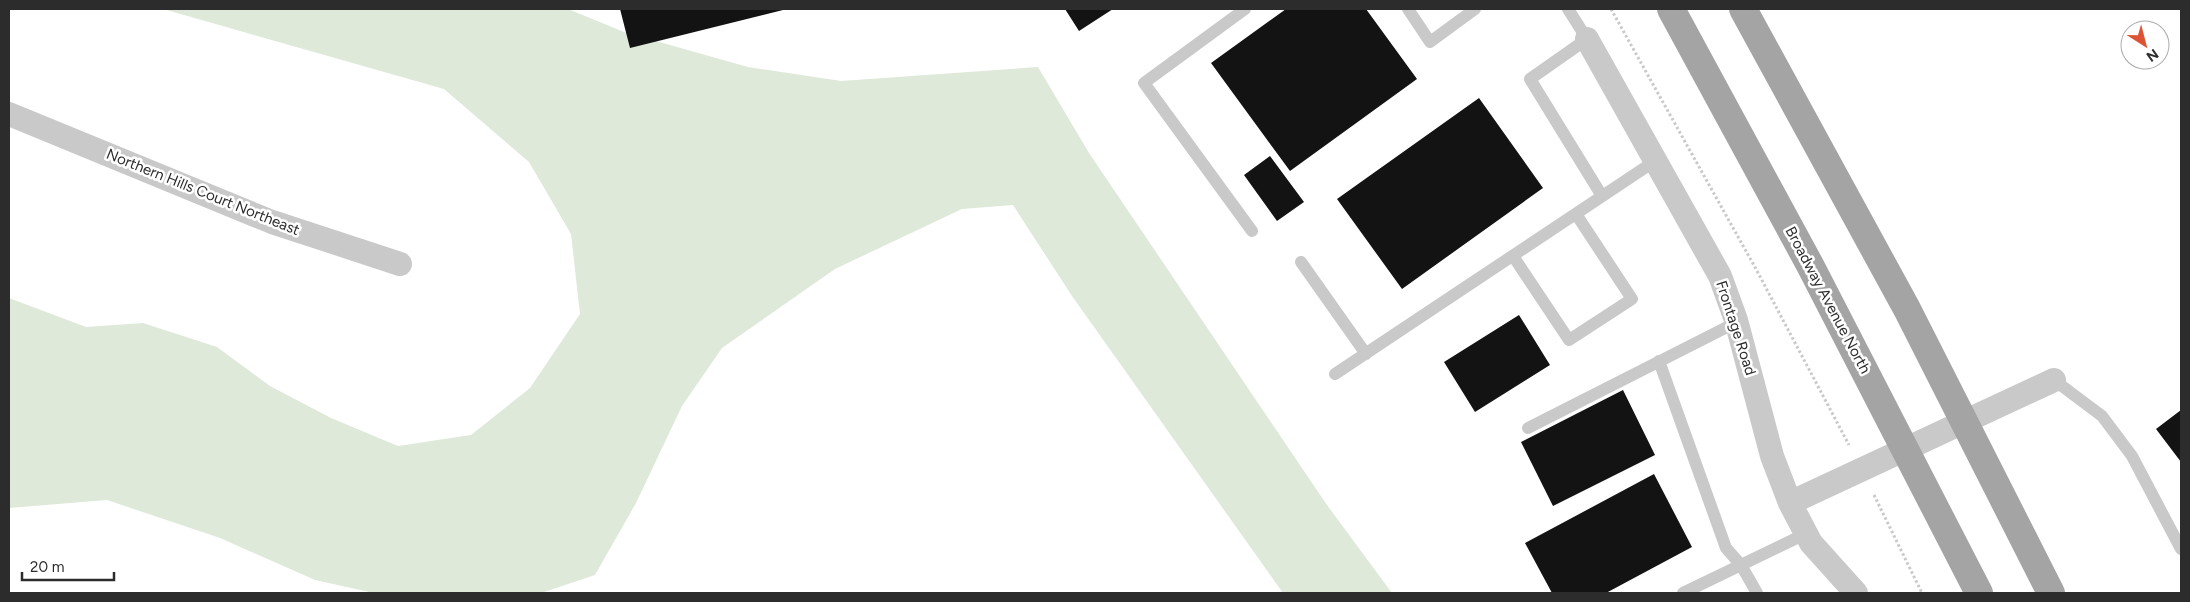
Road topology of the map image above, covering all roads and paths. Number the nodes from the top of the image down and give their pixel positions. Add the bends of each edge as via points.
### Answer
1 (1246, 9) edge
2 (1408, 9) edge
3 (1476, 9) edge
4 (1568, 9) edge
5 (1611, 9) edge
6 (1671, 9) edge
7 (1744, 9) edge
8 (1587, 40) junction
9 (9, 114) edge
10 (1655, 160) junction
11 (1602, 196) junction
12 (1576, 214) junction
13 (1252, 231) dead end
14 (1513, 256) junction
15 (1301, 262) dead end
16 (400, 264) dead end
17 (1737, 322) junction
18 (1366, 354) junction
19 (1659, 361) junction
20 (1335, 374) dead end
21 (2054, 380) joint
22 (1966, 422) junction
23 (1528, 428) dead end
24 (1906, 449) junction
25 (1861, 469) junction
26 (1790, 503) junction
27 (1805, 534) junction
28 (2181, 549) edge
29 (1741, 566) junction
30 (1684, 593) edge
31 (1757, 593) edge
32 (1856, 593) edge
33 (1922, 593) edge
34 (1979, 593) edge
35 (2050, 593) edge

1 - 13 lane via 1144,83
2 - 3 lane via 1430,42
4 - 8 lane
5 - 25 path via 1752,260
6 - 24 main road, Broadway Avenue North
7 - 22 main road
8 - 10 street, Frontage Road
8 - 11 lane via 1530,80
9 - 16 street, Northern Hills Court Northeast via 272,222
10 - 11 lane
10 - 17 street, Frontage Road via 1720,276
11 - 12 lane
12 - 14 lane
12 - 14 lane via 1632,299 1569,340
14 - 18 lane
15 - 18 lane
17 - 19 lane
17 - 26 street, Frontage Road via 1772,456
18 - 20 lane
19 - 23 lane
19 - 29 lane via 1726,548
21 - 22 street
21 - 28 lane via 2102,416 2132,456
22 - 24 street
22 - 35 main road
24 - 25 street
24 - 34 main road, Broadway Avenue North
25 - 26 street
25 - 33 path
26 - 27 street, Frontage Road
27 - 29 lane
27 - 32 street, Frontage Road
29 - 30 lane
29 - 31 lane

